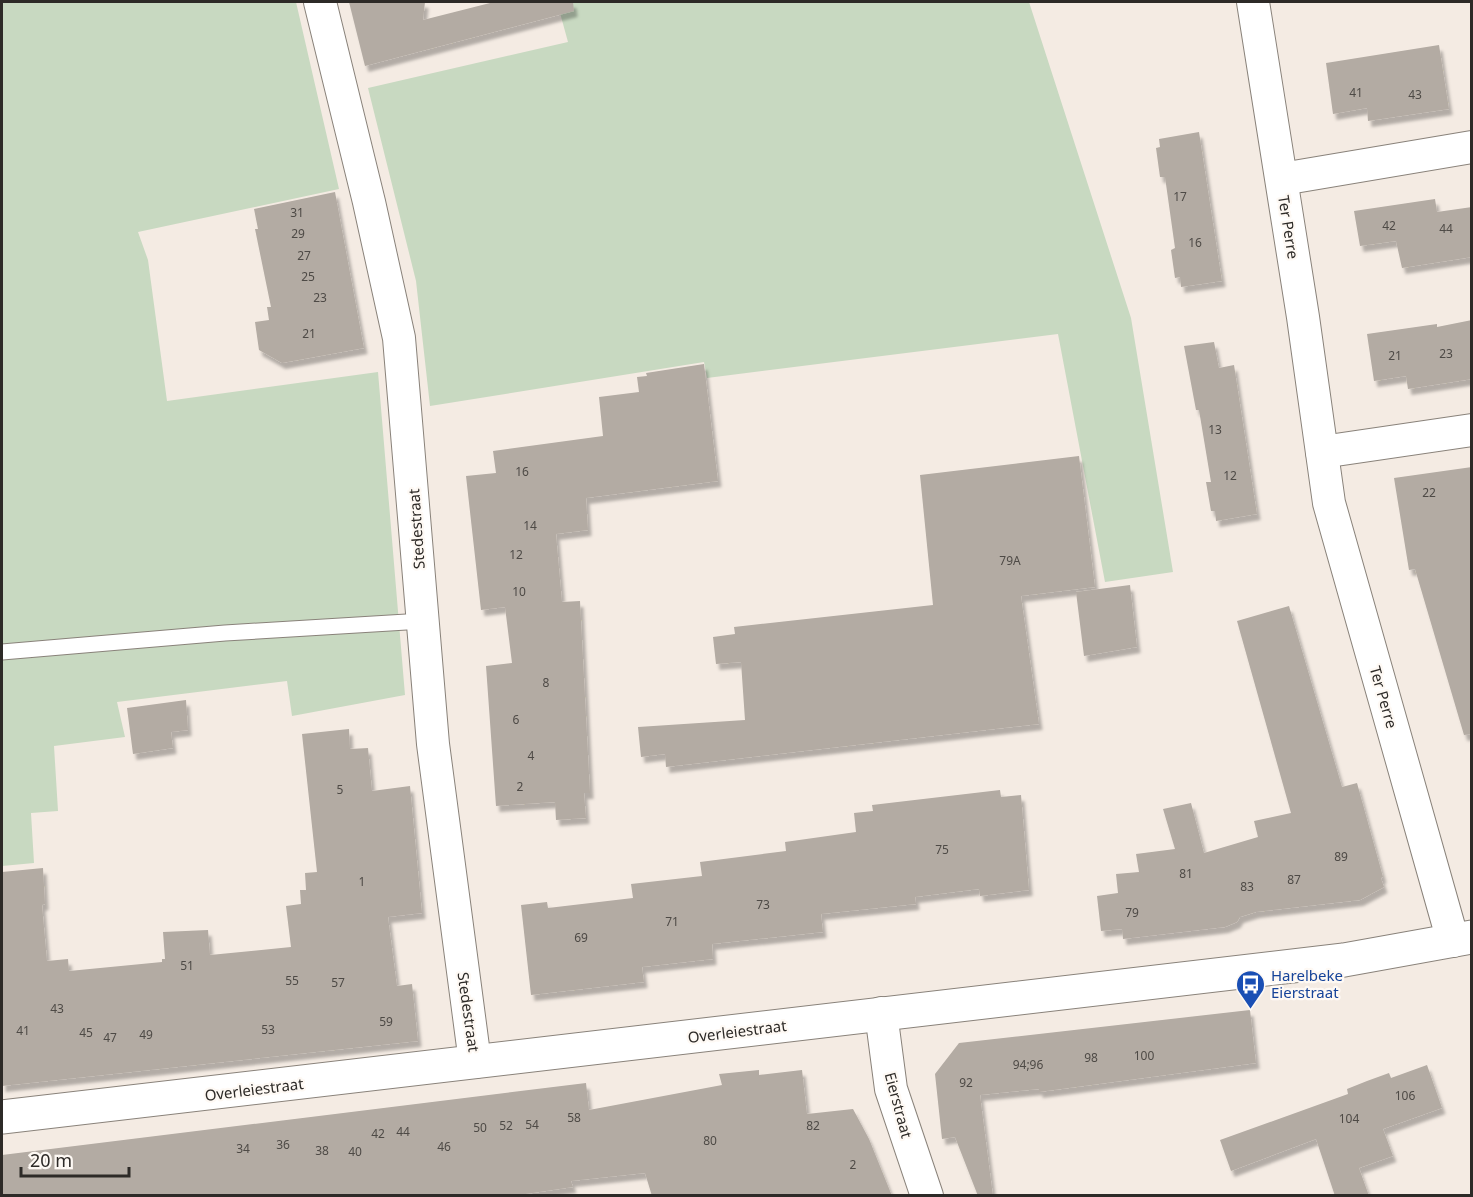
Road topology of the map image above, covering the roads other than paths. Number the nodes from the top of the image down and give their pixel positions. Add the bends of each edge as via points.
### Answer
1 (320, 2) edge
2 (1253, 2) edge
3 (1472, 147) edge
4 (1282, 179) junction
5 (1472, 429) edge
6 (1322, 452) junction
7 (423, 621) junction
8 (2, 652) edge
9 (1462, 939) edge
10 (881, 1013) junction
11 (475, 1062) junction
12 (2, 1117) edge
13 (927, 1196) edge

1 - 7 street, Stedestraat via 399,338
2 - 4 street, Ter Perre
3 - 4 street, Ter Perre
4 - 6 street, Ter Perre
5 - 6 street
6 - 9 street, Ter Perre via 1329,502
7 - 8 lane
7 - 11 street, Stedestraat via 433,744
9 - 10 main road, Overleiestraat via 1344,960
10 - 11 main road, Overleiestraat
10 - 13 street, Eierstraat via 891,1089
11 - 12 main road, Overleiestraat

